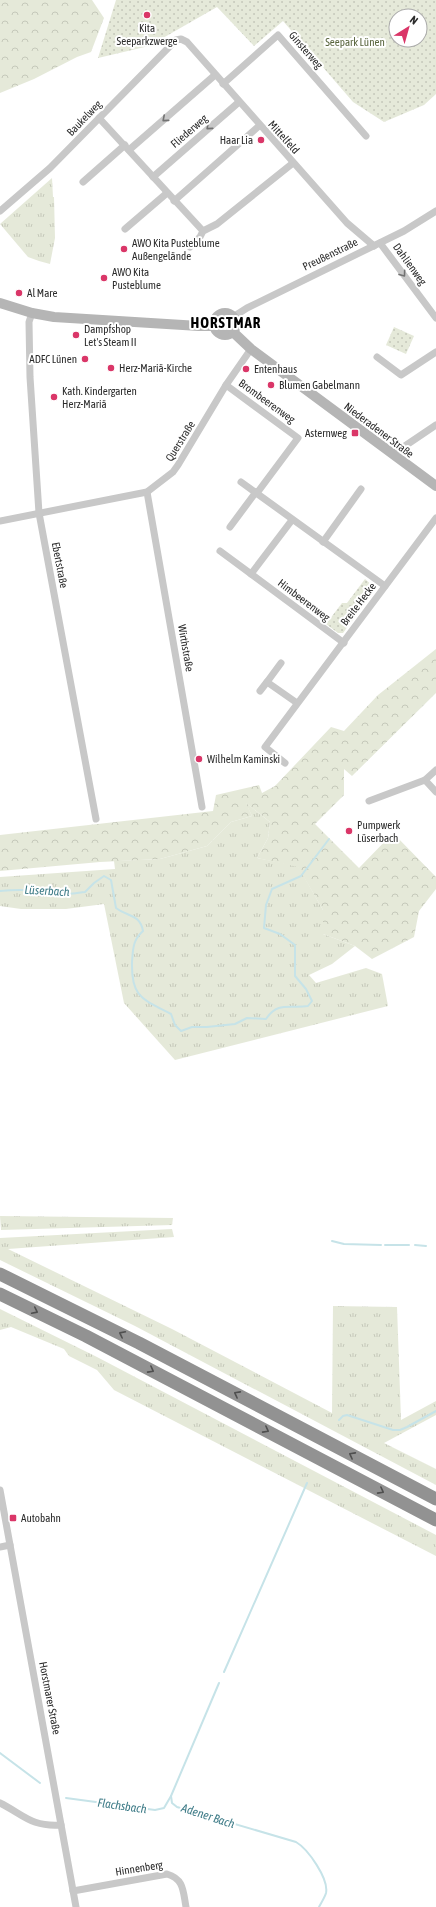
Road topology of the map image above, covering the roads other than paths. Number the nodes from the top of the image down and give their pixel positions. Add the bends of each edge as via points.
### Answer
1 (181, 39) joint
2 (215, 75) junction
3 (223, 84) junction
4 (239, 102) junction
5 (99, 118) junction
6 (259, 126) junction
7 (366, 136) dead end
8 (127, 148) junction
9 (293, 163) junction
10 (153, 177) junction
11 (83, 182) dead end
12 (167, 193) junction
13 (174, 201) junction
14 (0, 211) edge
15 (436, 211) edge
16 (125, 229) dead end
17 (203, 231) junction
18 (377, 244) junction
19 (190, 247) dead end
20 (0, 303) edge
21 (32, 313) junction
22 (233, 317) junction
23 (436, 318) edge
24 (214, 326) junction
25 (233, 332) junction
26 (252, 349) junction
27 (436, 352) edge
28 (377, 357) dead end
29 (226, 385) junction
30 (436, 425) edge
31 (393, 454) junction
32 (241, 482) dead end
33 (436, 486) edge
34 (361, 489) dead end
35 (148, 492) junction
36 (256, 493) junction
37 (39, 513) junction
38 (436, 518) edge
39 (0, 520) edge
40 (292, 520) junction
41 (230, 527) dead end
42 (323, 542) junction
43 (220, 551) dead end
44 (251, 574) junction
45 (385, 586) junction
46 (344, 643) junction
47 (281, 662) dead end
48 (267, 682) junction
49 (260, 691) dead end
50 (298, 703) junction
51 (285, 763) dead end
52 (436, 770) edge
53 (425, 780) junction
54 (436, 792) edge
55 (369, 801) dead end
56 (202, 807) dead end
57 (96, 819) dead end
58 (0, 1274) edge
59 (0, 1294) edge
60 (0, 1492) edge
61 (436, 1499) edge
62 (436, 1520) edge
63 (10, 1545) junction
64 (0, 1547) edge
65 (0, 1803) edge
66 (61, 1825) junction
67 (73, 1891) junction
68 (76, 1907) edge
69 (186, 1907) edge

1 - 2 street, Mittelfeld via 187,42
1 - 5 street, Baukelweg via 176,40
2 - 3 street, Mittelfeld
2 -> 8 street
3 - 4 street, Mittelfeld
3 - 7 street, Ginsterweg via 278,35
4 - 6 street, Mittelfeld
4 -> 10 street, Fliederweg
5 - 8 street
5 - 14 street, Baukelweg via 50,168
6 - 9 street, Mittelfeld
6 - 13 street
8 - 10 street
8 - 11 street
9 - 17 street via 217,224
9 - 18 street, Mittelfeld via 347,223
10 - 12 street
12 - 13 street
12 - 16 street
13 - 17 street
15 - 18 street, Preußenstraße
17 - 19 street
18 - 22 street, Preußenstraße
18 -> 23 street, Dahlienweg
20 - 21 street
21 - 24 street via 54,317
21 - 37 street, Ebertstraße via 28,322
22 - 24 street via 226,313 219,316
22 - 25 street via 236,324
24 - 25 street via 222,335
25 - 26 street, Niederadener Straße
26 - 29 street, Querstraße
26 - 31 street, Niederadener Straße
27 - 28 street via 401,375
29 - 35 street, Querstraße via 173,472
29 - 36 street, Brombeerenweg via 298,438
30 - 31 street
31 - 33 street, Niederadener Straße
32 - 36 street
34 - 42 street
35 - 37 street, Querstraße
35 - 56 street, Wirthstraße
36 - 40 street
36 - 41 street, Brombeerenweg
37 - 39 street, Querstraße
37 - 57 street, Ebertstraße
38 - 45 street, Breite Hecke
40 - 42 street
40 - 44 street
42 - 45 street
43 - 44 street, Himbeerenweg
44 - 46 street, Himbeerenweg
45 - 46 street, Breite Hecke
46 - 50 street, Breite Hecke
47 - 48 street
48 - 49 street
48 - 50 street
50 - 51 street, Breite Hecke via 265,747
52 - 53 street
53 - 54 street
53 - 55 street
61 -> 58 highway via 139,1343
59 -> 62 highway via 86,1336
60 - 63 street, Horstmarer Straße
63 - 64 street
63 - 66 street, Horstmarer Straße
65 - 66 street via 34,1823 45,1826
66 - 67 street, Horstmarer Straße
67 - 68 street, Horstmarer Straße
67 - 69 street, Hinnenberg via 167,1874 176,1876 181,1883

